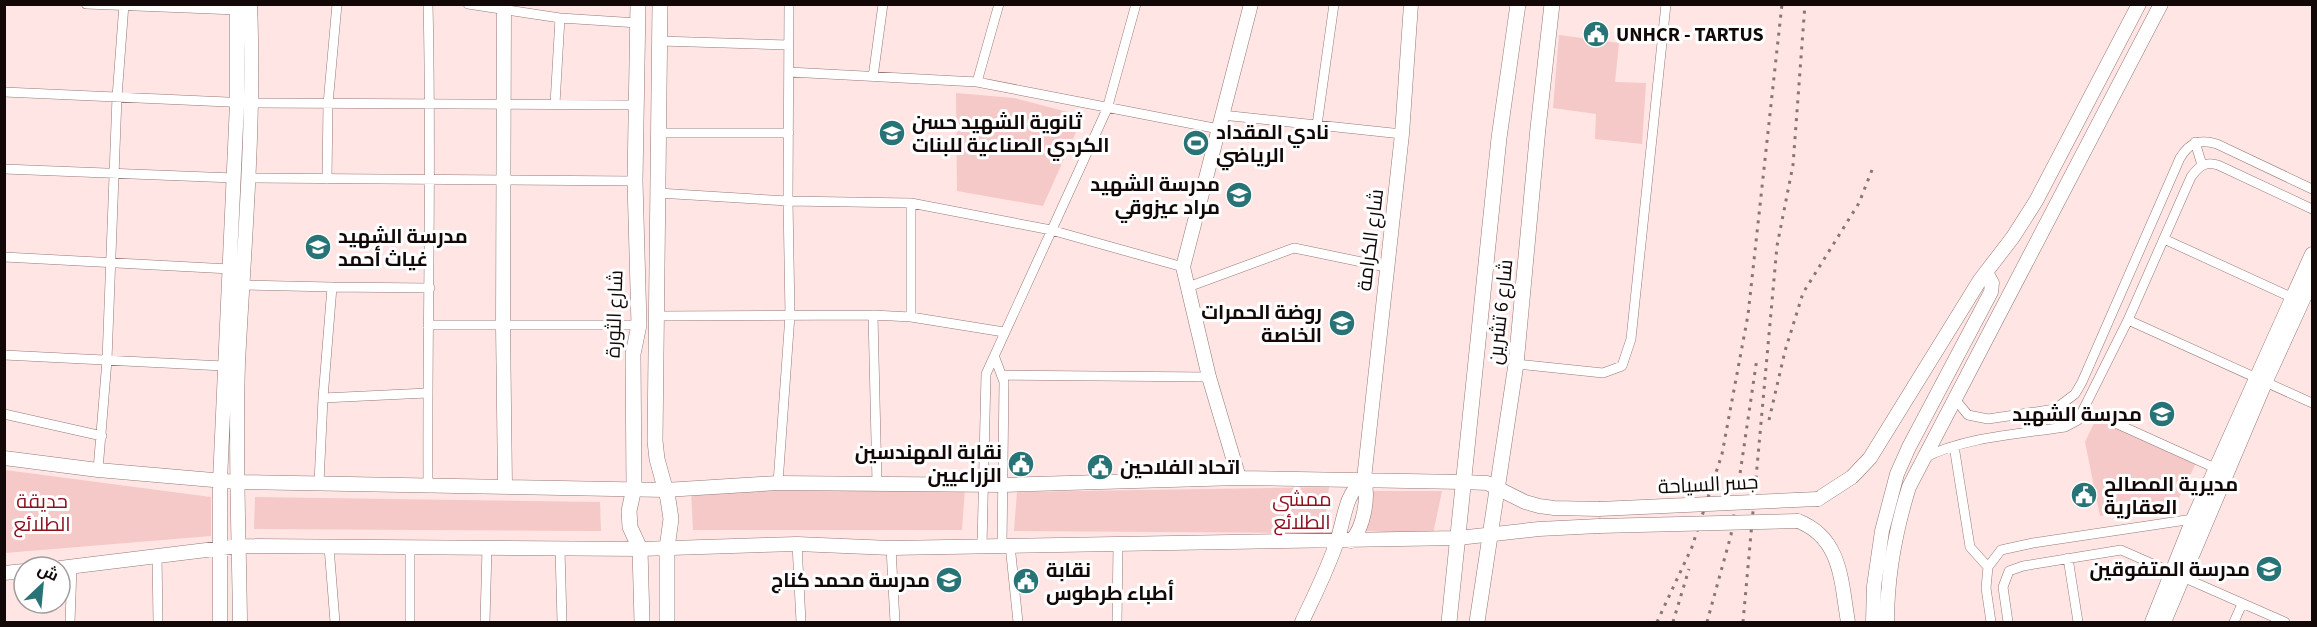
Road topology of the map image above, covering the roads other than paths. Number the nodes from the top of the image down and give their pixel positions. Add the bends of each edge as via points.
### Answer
1 (86, 4) edge
2 (337, 4) edge
3 (428, 4) edge
4 (468, 4) edge
5 (638, 4) edge
6 (660, 4) edge
7 (789, 4) edge
8 (883, 4) edge
9 (999, 4) edge
10 (1136, 4) edge
11 (1251, 4) edge
12 (1334, 4) edge
13 (1412, 4) edge
14 (1518, 4) edge
15 (1552, 4) edge
16 (1666, 4) edge
17 (2139, 4) edge
18 (2161, 4) edge
19 (124, 5) edge
20 (241, 6) edge
21 (504, 8) edge
22 (560, 18) junction
23 (638, 23) junction
24 (660, 41) junction
25 (789, 45) junction
26 (789, 72) junction
27 (873, 77) junction
28 (977, 82) junction
29 (4, 92) edge
30 (117, 97) junction
31 (243, 103) junction
32 (328, 104) junction
33 (430, 104) junction
34 (505, 104) junction
35 (555, 104) junction
36 (636, 105) junction
37 (1107, 109) junction
38 (1222, 115) junction
39 (1317, 126) junction
40 (1219, 129) junction
41 (789, 133) junction
42 (658, 134) junction
43 (1402, 134) junction
44 (2195, 142) junction
45 (2202, 165) junction
46 (4, 169) edge
47 (116, 174) junction
48 (241, 178) junction
49 (327, 179) junction
50 (431, 179) junction
51 (505, 181) junction
52 (635, 181) junction
53 (2313, 189) edge
54 (658, 193) junction
55 (788, 201) junction
56 (911, 203) junction
57 (2313, 209) edge
58 (1051, 230) junction
59 (2164, 239) junction
60 (2313, 255) edge
61 (4, 257) edge
62 (111, 263) junction
63 (1183, 267) junction
64 (1386, 267) junction
65 (230, 269) junction
66 (1987, 271) junction
67 (2313, 280) edge
68 (2014, 283) junction
69 (243, 285) junction
70 (332, 287) junction
71 (1188, 287) junction
72 (430, 288) junction
73 (2303, 302) edge
74 (790, 315) junction
75 (873, 315) junction
76 (657, 316) junction
77 (911, 317) junction
78 (2128, 320) junction
79 (428, 325) junction
80 (503, 325) junction
81 (639, 325) junction
82 (1004, 332) junction
83 (4, 355) edge
84 (995, 358) junction
85 (107, 360) junction
86 (1516, 364) junction
87 (224, 366) junction
88 (1002, 375) junction
89 (1209, 377) junction
90 (2261, 381) junction
91 (427, 393) junction
92 (323, 398) junction
93 (1954, 398) junction
94 (2313, 403) edge
95 (4, 414) edge
96 (2113, 422) dead end
97 (102, 436) junction
98 (1954, 446) junction
99 (4, 458) edge
100 (1922, 459) junction
101 (2216, 468) junction
102 (98, 470) junction
103 (1239, 478) junction
104 (1364, 479) junction
105 (220, 481) junction
106 (236, 482) junction
107 (1462, 482) junction
108 (319, 483) junction
109 (778, 483) junction
110 (877, 483) junction
111 (983, 484) junction
112 (428, 485) junction
113 (1003, 485) junction
114 (506, 486) junction
115 (634, 488) junction
116 (1498, 488) junction
117 (665, 490) junction
118 (2193, 519) junction
119 (1490, 536) junction
120 (1458, 538) junction
121 (1344, 541) junction
122 (798, 544) junction
123 (1118, 545) junction
124 (239, 546) junction
125 (982, 546) junction
126 (1006, 546) junction
127 (330, 547) junction
128 (219, 548) junction
129 (410, 548) junction
130 (487, 548) junction
131 (667, 548) junction
132 (891, 548) junction
133 (560, 549) junction
134 (640, 549) junction
135 (157, 555) junction
136 (2068, 558) junction
137 (72, 567) edge
138 (1988, 567) junction
139 (2177, 575) junction
140 (2242, 603) junction
141 (158, 622) edge
142 (220, 622) edge
143 (240, 622) edge
144 (336, 622) edge
145 (410, 622) edge
146 (485, 622) edge
147 (562, 622) edge
148 (642, 622) edge
149 (667, 622) edge
150 (801, 622) edge
151 (895, 622) edge
152 (1018, 622) edge
153 (1117, 622) edge
154 (1302, 622) edge
155 (1449, 622) edge
156 (1477, 622) edge
157 (1848, 622) edge
158 (1873, 622) edge
159 (1887, 622) edge
160 (1991, 622) edge
161 (2008, 622) edge
162 (2078, 622) edge
163 (2152, 622) edge
164 (2164, 622) edge
165 (2234, 622) edge
166 (2285, 622) edge

1 - 19 street
2 - 32 street
3 - 33 street
4 - 21 street
5 - 23 main road, شارع الثورة
6 - 24 main road
7 - 25 street
8 - 27 street
9 - 28 street
10 - 37 street
11 - 38 street
12 - 39 street
13 - 43 street, شارع الكرامة
14 - 107 main road, شارع 6 تشرين via 1499,138
15 - 86 main road, شارع 6 تشرين
16 - 86 street via 1631,339 1623,366 1603,373
17 - 66 street via 2036,201
18 - 68 street
19 - 20 street
19 - 30 street
20 - 31 street
21 - 22 street
21 - 34 street
22 - 23 street
22 - 35 street
23 - 36 main road, شارع الثورة
24 - 25 street
24 - 42 main road
25 - 26 street
26 - 27 street
26 - 41 street
27 - 28 street
28 - 37 street
29 - 30 street
30 - 31 street
30 - 47 street
31 - 32 street
31 - 48 street
32 - 33 street
32 - 49 street
33 - 34 street
33 - 50 street
34 - 35 street
34 - 51 street
35 - 36 street
36 - 52 main road, شارع الثورة
37 - 40 street
37 - 58 street
38 - 39 street
38 - 40 street
39 - 43 street
40 - 63 street
41 - 42 street
41 - 55 street
42 - 54 main road
43 - 64 street, شارع الكرامة
44 - 45 street
44 - 53 street via 2217,144
44 - 93 street via 2186,147 2180,158 2074,394 2055,409 1988,419 1968,415
45 - 57 street via 2218,165
45 - 59 street via 2191,177
46 - 47 street
47 - 48 street
47 - 62 street
48 - 49 street
48 - 65 street
48 - 69 street
49 - 50 street
50 - 51 street
50 - 72 street
51 - 52 street
51 - 80 street
52 - 81 main road, شارع الثورة
54 - 55 street
54 - 76 main road
55 - 56 street
55 - 74 street
56 - 58 street
56 - 77 street
58 - 63 street
58 - 82 street
59 - 73 street
59 - 78 street
60 - 73 street
61 - 62 street
62 - 65 street
62 - 85 street
63 - 71 street
64 - 71 street via 1294,248
64 - 104 street, شارع الكرامة
65 - 87 street
66 - 68 street
66 - 116 street, جسر السياحة, bridge via 1870,458 1852,477 1818,499 1554,508 1525,502
66 - 158 street via 1991,292 1897,474 1882,531
67 - 73 street
68 - 93 street
69 - 70 street
69 - 106 street
70 - 72 street
70 - 92 street
71 - 89 street
72 - 79 street
73 - 90 street
74 - 75 street
74 - 76 street
74 - 109 street
75 - 77 street
75 - 110 street
76 - 117 main road via 655,441
77 - 82 street
78 - 90 street
78 - 98 street via 2078,420 2065,427
79 - 80 street
79 - 91 street
80 - 81 street
80 - 114 street
81 - 115 main road, شارع الثورة via 633,354
82 - 84 street
83 - 85 street
84 - 88 street
84 - 111 street via 986,380
85 - 87 street
85 - 97 street
86 - 116 main road, شارع 6 تشرين
87 - 105 street
88 - 89 street
88 - 113 street
89 - 103 street
90 - 94 street
90 - 101 street
90 - 139 street
91 - 92 street
91 - 112 street
92 - 108 street
93 - 100 street
95 - 97 street
96 - 101 street
97 - 102 street
98 - 100 street
98 - 138 street via 1970,547
99 - 102 street, جسر السياحة
100 - 159 street via 1909,487 1894,541
101 - 118 street
102 - 105 street, جسر السياحة
103 - 104 street, جسر السياحة
103 - 113 street, جسر السياحة
104 - 107 street, جسر السياحة
104 - 121 street, شارع الكرامة via 1361,521 1355,537
105 - 106 street, جسر السياحة
105 - 128 street
106 - 108 street, جسر السياحة
106 - 124 street
107 - 116 street, جسر السياحة via 1487,483
107 - 120 main road, شارع 6 تشرين
108 - 112 street, جسر السياحة
109 - 110 street, جسر السياحة
109 - 117 street, جسر السياحة
110 - 111 street, جسر السياحة
111 - 113 street, جسر السياحة
111 - 125 street
112 - 114 street, جسر السياحة
113 - 126 street
114 - 115 street, جسر السياحة
115 - 117 street, جسر السياحة
115 - 134 main road, شارع الثورة via 629,519
116 - 119 main road, شارع 6 تشرين
117 - 131 main road via 671,519
118 - 138 street via 2001,550
118 - 139 street
119 - 120 street, جسر السياحة
119 - 156 main road, شارع 6 تشرين
119 - 157 street, جسر السياحة, bridge via 1599,526 1798,521 1822,534 1834,552
120 - 121 street, جسر السياحة
120 - 155 main road, شارع 6 تشرين
121 - 123 street, جسر السياحة
121 - 154 street, شارع الكرامة
122 - 131 street, جسر السياحة
122 - 132 street, جسر السياحة
122 - 150 street
123 - 126 street, جسر السياحة
123 - 153 street
124 - 127 street, جسر السياحة
124 - 128 street, جسر السياحة
124 - 143 street
125 - 126 street, جسر السياحة
125 - 132 street, جسر السياحة
126 - 152 street
127 - 129 street, جسر السياحة
127 - 144 street
128 - 135 street, جسر السياحة
128 - 142 street
129 - 130 street, جسر السياحة
129 - 145 street
130 - 133 street, جسر السياحة
130 - 146 street
131 - 134 street, جسر السياحة
131 - 149 main road
132 - 151 street
133 - 134 street, جسر السياحة
133 - 147 street
134 - 148 main road, شارع الثورة
135 - 137 street, جسر السياحة
135 - 141 street
136 - 139 street via 2121,550
136 - 161 street via 2009,571 2003,587
136 - 162 street
138 - 160 street via 1986,588
139 - 140 street
139 - 163 street
139 - 164 street
140 - 165 street
140 - 166 street

